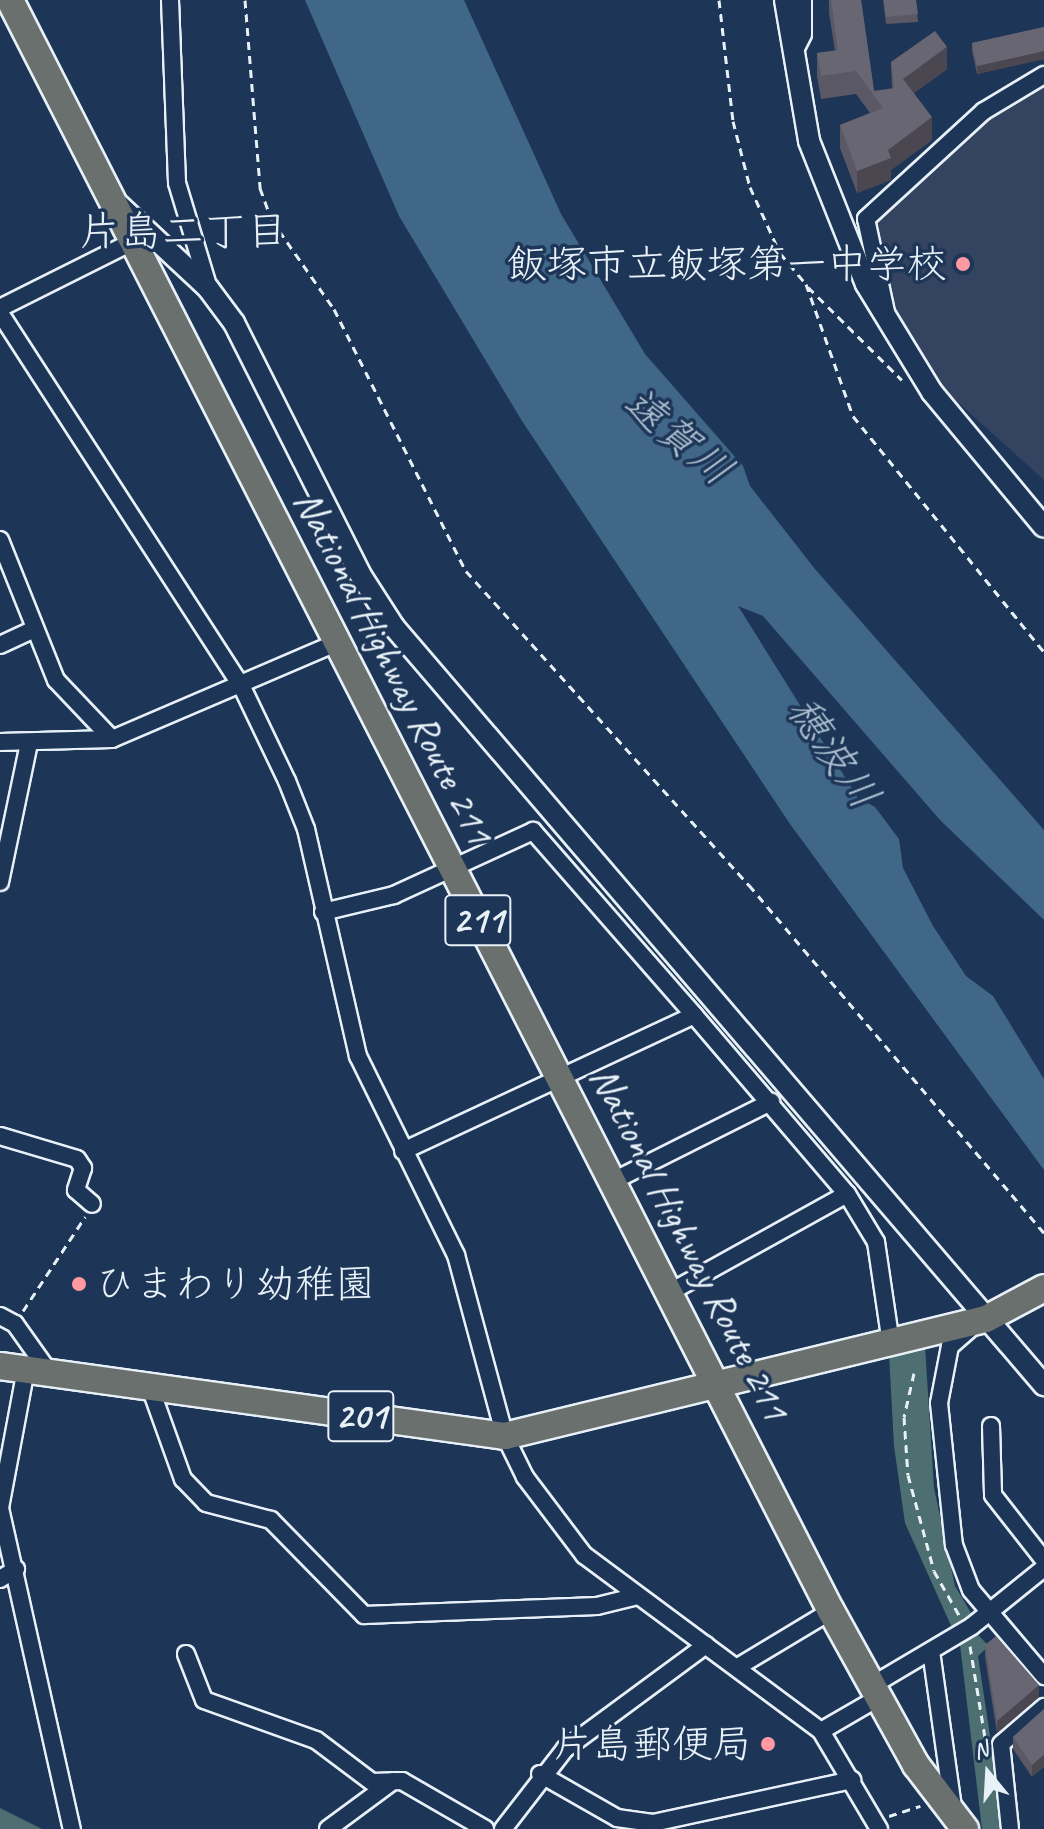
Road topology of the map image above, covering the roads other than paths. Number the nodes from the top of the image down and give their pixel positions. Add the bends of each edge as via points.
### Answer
1 (170, 0) edge
2 (785, 0) edge
3 (803, 0) edge
4 (11, 4) edge
5 (793, 54) junction
6 (1044, 75) edge
7 (108, 194) junction
8 (132, 242) junction
9 (208, 288) junction
10 (0, 310) edge
11 (888, 322) junction
12 (1044, 527) edge
13 (0, 540) edge
14 (32, 630) junction
15 (336, 643) junction
16 (0, 645) edge
17 (241, 685) junction
18 (112, 739) junction
19 (0, 742) edge
20 (29, 743) junction
21 (453, 871) junction
22 (0, 882) edge
23 (323, 912) junction
24 (694, 1015) junction
25 (562, 1080) junction
26 (771, 1102) junction
27 (0, 1136) edge
28 (403, 1151) junction
29 (613, 1181) junction
30 (847, 1194) junction
31 (92, 1204) road end
32 (1044, 1288) edge
33 (670, 1292) junction
34 (995, 1316) junction
35 (7, 1320) edge
36 (891, 1343) junction
37 (25, 1369) edge
38 (717, 1383) junction
39 (1044, 1385) edge
40 (150, 1387) junction
41 (991, 1426) dead end
42 (505, 1436) junction
43 (1044, 1560) edge
44 (1044, 1568) edge
45 (16, 1569) junction
46 (0, 1579) edge
47 (638, 1596) junction
48 (831, 1611) junction
49 (989, 1613) junction
50 (706, 1645) junction
51 (931, 1651) junction
52 (186, 1654) dead end
53 (741, 1665) junction
54 (1044, 1676) edge
55 (874, 1692) junction
56 (1044, 1707) edge
57 (821, 1731) junction
58 (540, 1774) junction
59 (852, 1780) junction
60 (393, 1781) junction
61 (958, 1824) edge
62 (669, 1825) edge
63 (877, 1825) edge
64 (72, 1829) edge
65 (328, 1829) edge
66 (485, 1829) edge
67 (503, 1829) edge
68 (1010, 1829) edge

1 - 9 street via 177,183
2 - 5 street
3 - 5 street via 803,34
4 - 7 highway, National Highway Route 211 / 211
5 - 11 street via 809,141 836,223
6 - 11 street via 984,111 866,219
7 - 8 highway, National Highway Route 211 / 211
7 - 9 street
8 - 10 street
8 - 15 highway, National Highway Route 211 / 211
9 - 34 street via 254,358 360,574 394,627
10 - 17 street
11 - 12 street via 932,392
13 - 14 street
14 - 16 street
14 - 18 street via 56,680
15 - 17 street
15 - 21 highway, National Highway Route 211 / 211
17 - 18 street
17 - 23 street via 306,829
18 - 20 street
19 - 20 street
20 - 22 street
21 - 23 street
21 - 24 street via 533,831
21 - 25 highway, National Highway Route 211 / 211
23 - 28 street via 358,1056
24 - 25 street
24 - 26 street
25 - 28 street
25 - 29 highway, National Highway Route 211 / 211
26 - 29 street
26 - 30 street
27 - 31 street via 77,1159 83,1168 76,1190
28 - 42 street via 456,1255
29 - 33 highway, National Highway Route 211 / 211
30 - 33 street
30 - 36 street via 876,1242
32 - 34 highway, 201
33 - 38 highway, National Highway Route 211 / 211
34 - 36 highway, 201
34 - 39 street
34 - 49 street via 950,1346 939,1403 959,1566
35 - 37 street
36 - 38 highway, 201
37 - 40 highway, 201
37 - 45 street via 0,1508
38 - 42 highway, 201
38 - 48 highway, National Highway Route 211 / 211
40 - 42 highway, 201
40 - 47 street via 183,1479 206,1503 271,1520 364,1615 597,1606
41 - 43 street via 993,1495
42 - 47 street via 549,1515
44 - 49 street
45 - 46 street
45 - 64 street
47 - 50 street
48 - 53 street
48 - 55 highway, National Highway Route 211 / 211
49 - 51 street
49 - 54 street
50 - 53 street
50 - 58 street
51 - 55 street
51 - 61 street
52 - 60 street via 204,1700 316,1740 372,1782
53 - 57 street
55 - 57 street
55 - 61 highway, National Highway Route 211 / 211
56 - 68 street via 1001,1744
57 - 59 street
58 - 62 street via 617,1818
58 - 67 street
59 - 62 street
59 - 63 street
60 - 65 street
60 - 66 street

